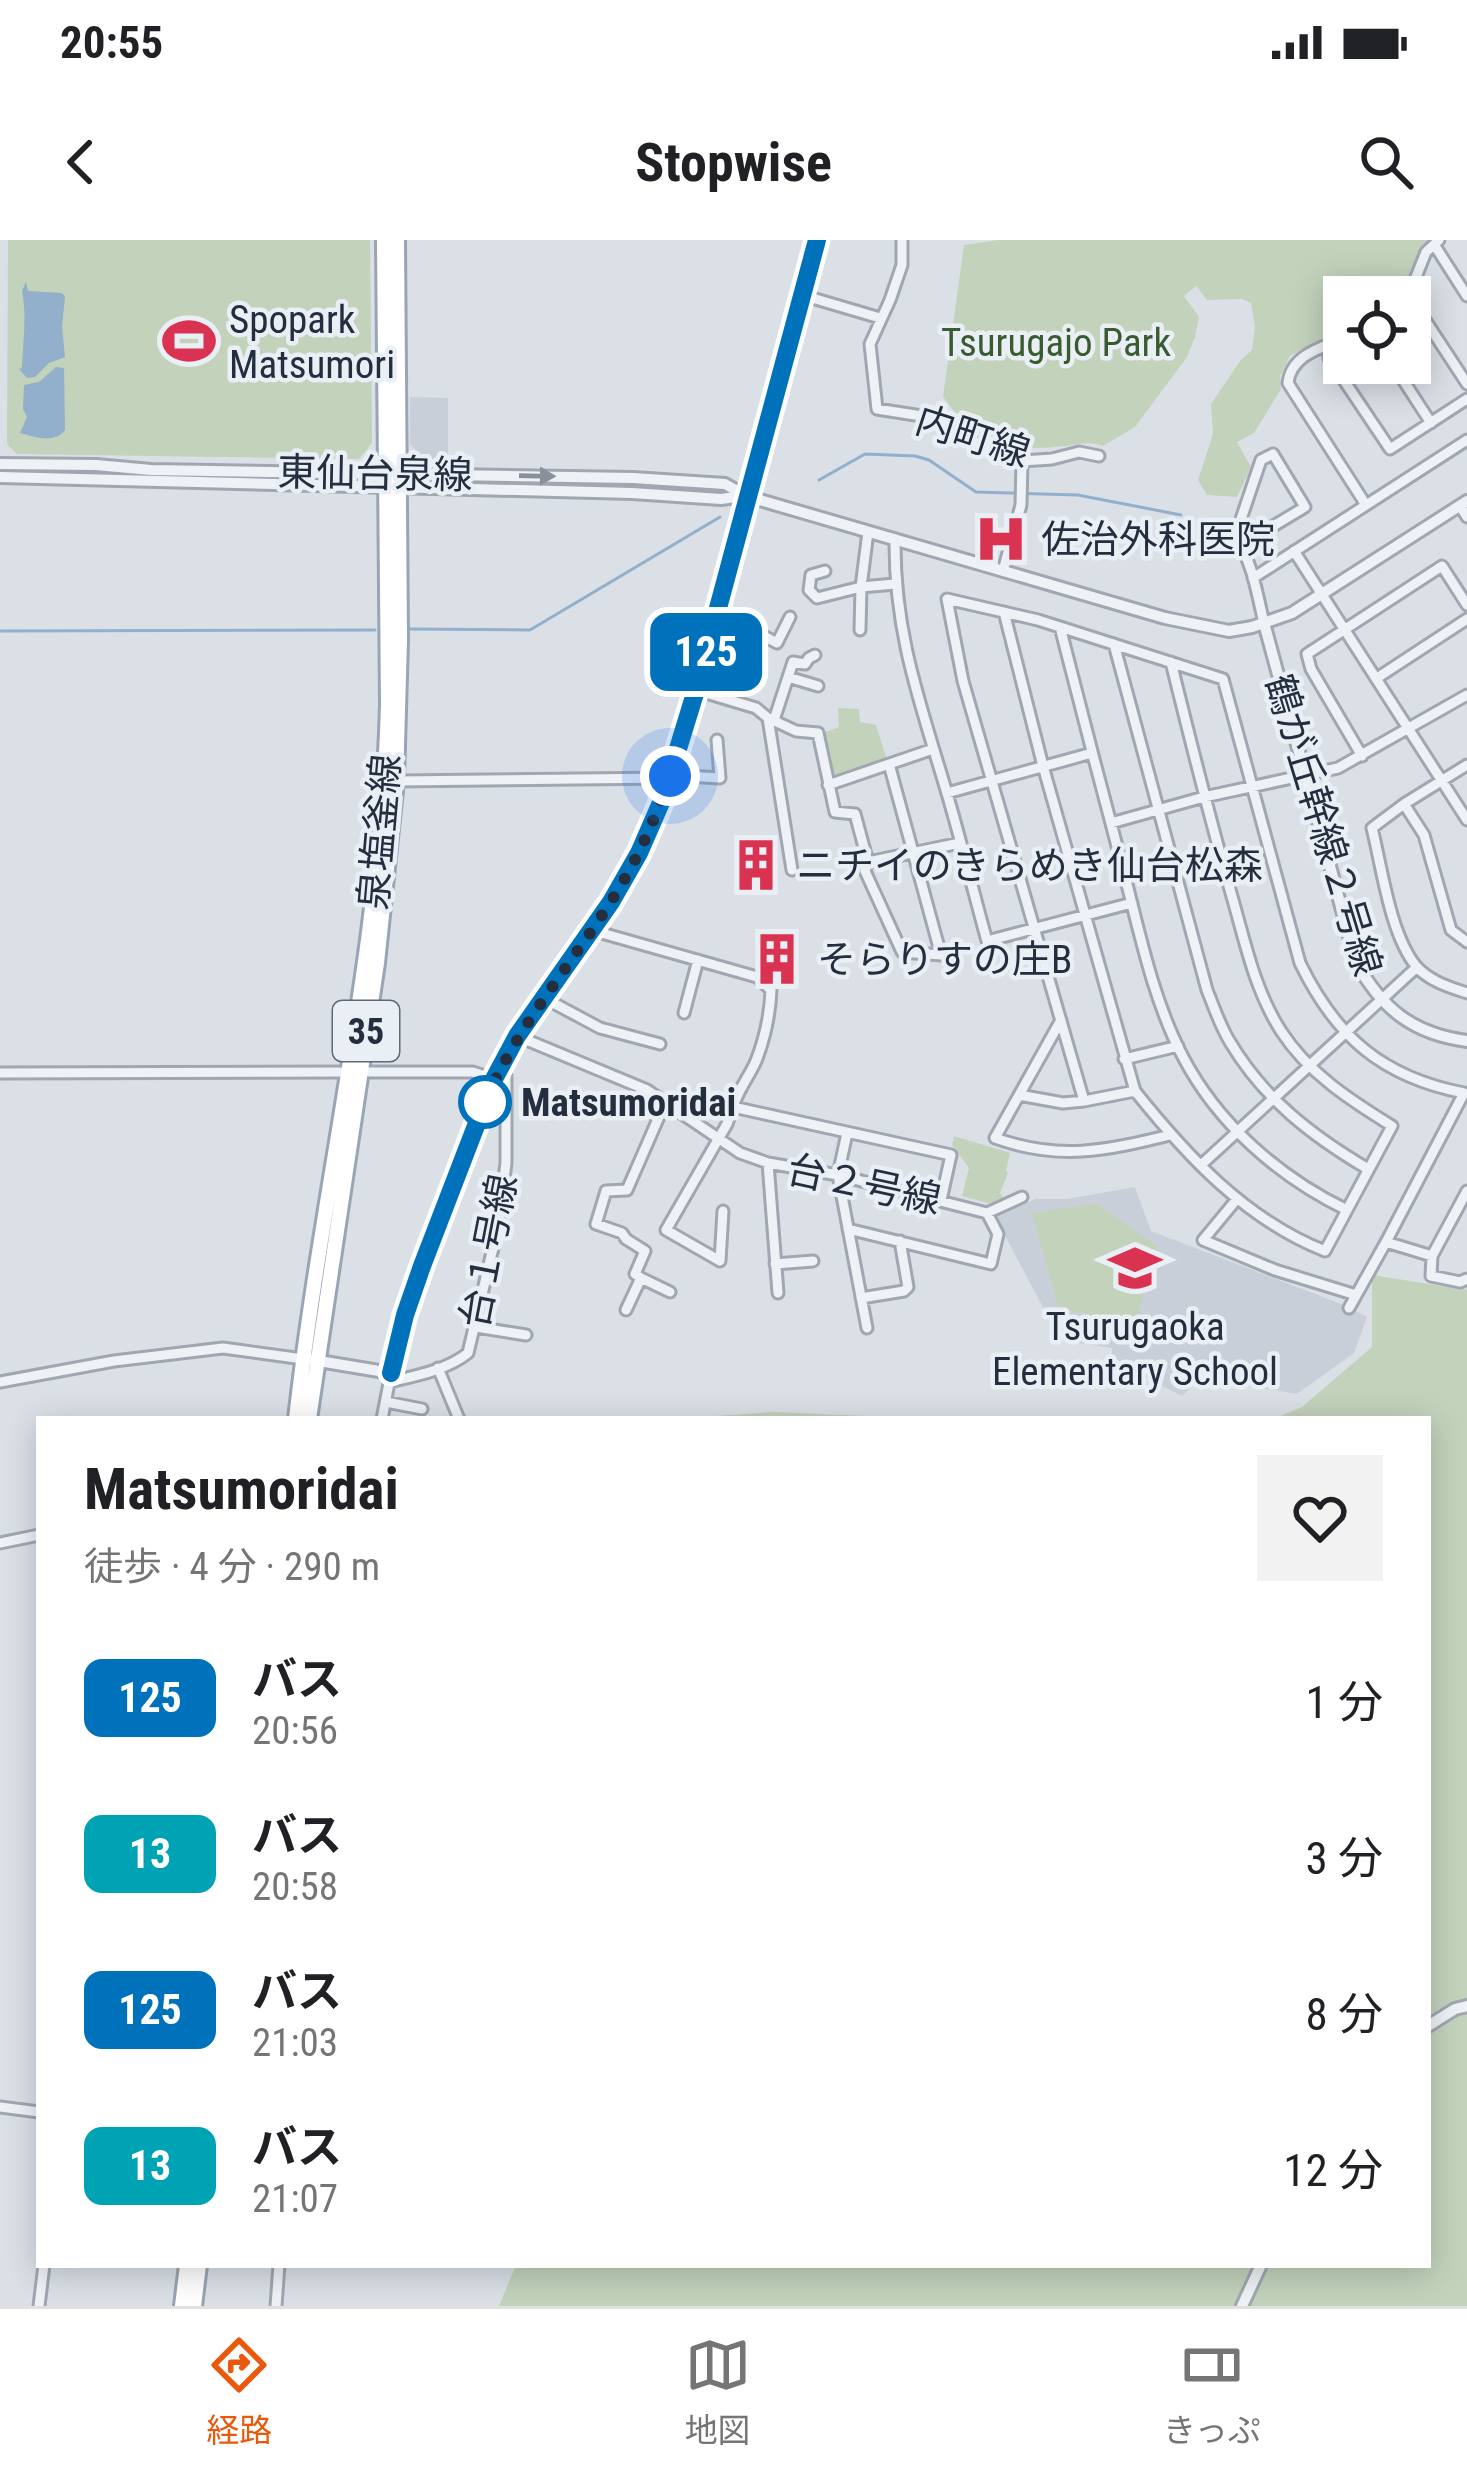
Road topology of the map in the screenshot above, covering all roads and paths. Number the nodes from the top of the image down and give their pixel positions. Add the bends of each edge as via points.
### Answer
1 (384, 240) edge
2 (397, 240) edge
3 (817, 240) edge
4 (902, 240) edge
5 (1437, 243) edge
6 (1417, 276) edge
7 (802, 295) junction
8 (1467, 296) edge
9 (880, 319) junction
10 (1431, 330) edge
11 (1323, 348) edge
12 (1346, 384) edge
13 (1406, 384) edge
14 (1467, 384) edge
15 (1467, 399) edge
16 (1431, 423) junction
17 (1467, 440) edge
18 (1099, 457) dead end
19 (1022, 460) junction
20 (0, 464) edge
21 (0, 477) edge
22 (392, 480) junction
23 (746, 496) junction
24 (1366, 506) junction
25 (1465, 508) edge
26 (868, 532) junction
27 (896, 539) junction
28 (1242, 545) junction
29 (1294, 551) junction
30 (825, 571) dead end
31 (1003, 571) junction
32 (1253, 578) junction
33 (895, 584) junction
34 (861, 587) junction
35 (1322, 595) junction
36 (1467, 605) edge
37 (717, 611) junction
38 (1004, 612) junction
39 (790, 617) dead end
40 (1467, 620) edge
41 (1264, 623) junction
42 (1060, 627) junction
43 (860, 630) dead end
44 (1345, 630) junction
45 (1114, 644) junction
46 (815, 655) dead end
47 (1171, 662) junction
48 (788, 677) junction
49 (1377, 678) junction
50 (818, 686) dead end
51 (696, 690) junction
52 (1467, 695) edge
53 (771, 719) junction
54 (1409, 728) junction
55 (717, 740) dead end
56 (933, 748) junction
57 (1092, 753) junction
58 (1362, 756) junction
59 (889, 764) junction
60 (1467, 765) edge
61 (1043, 766) junction
62 (669, 777) junction
63 (1305, 777) junction
64 (993, 780) junction
65 (1442, 780) junction
66 (396, 781) junction
67 (828, 785) junction
68 (1254, 787) junction
69 (947, 793) junction
70 (1204, 797) junction
71 (1405, 804) junction
72 (1158, 809) junction
73 (1467, 820) edge
74 (1111, 823) junction
75 (960, 843) junction
76 (914, 854) junction
77 (868, 862) junction
78 (792, 870) dead end
79 (1132, 904) junction
80 (1085, 916) junction
81 (1036, 929) junction
82 (592, 930) junction
83 (1467, 942) edge
84 (698, 960) junction
85 (1417, 967) junction
86 (1467, 993) edge
87 (544, 998) junction
88 (1382, 1000) junction
89 (684, 1013) dead end
90 (1060, 1020) junction
91 (1345, 1033) junction
92 (517, 1036) junction
93 (1467, 1041) edge
94 (660, 1044) dead end
95 (1178, 1046) junction
96 (1124, 1059) junction
97 (1308, 1065) junction
98 (500, 1066) junction
99 (354, 1072) junction
100 (0, 1073) edge
101 (494, 1079) junction
102 (1135, 1091) junction
103 (1466, 1093) edge
104 (1019, 1095) junction
105 (1273, 1100) junction
106 (1084, 1101) junction
107 (665, 1103) junction
108 (733, 1107) junction
109 (847, 1132) junction
110 (1238, 1132) junction
111 (1170, 1135) junction
112 (718, 1137) junction
113 (768, 1162) junction
114 (1201, 1165) junction
115 (1368, 1169) junction
116 (838, 1175) junction
117 (1467, 1191) edge
118 (1022, 1197) dead end
119 (1237, 1199) junction
120 (941, 1200) junction
121 (1347, 1210) junction
122 (723, 1211) dead end
123 (987, 1213) junction
124 (848, 1229) junction
125 (900, 1241) junction
126 (1386, 1243) junction
127 (1432, 1256) junction
128 (813, 1261) dead end
129 (776, 1264) junction
130 (641, 1278) junction
131 (1467, 1279) edge
132 (670, 1292) dead end
133 (778, 1293) dead end
134 (1356, 1295) junction
135 (861, 1298) junction
136 (1349, 1308) dead end
137 (626, 1310) dead end
138 (476, 1327) junction
139 (867, 1328) dead end
140 (526, 1335) dead end
141 (310, 1360) junction
142 (438, 1368) junction
143 (390, 1378) junction
144 (0, 1382) edge
145 (386, 1402) junction
146 (422, 1409) dead end
147 (297, 1416) edge
148 (309, 1416) edge
149 (383, 1416) edge
150 (457, 1416) edge
151 (36, 1536) edge
152 (0, 1543) edge
153 (1467, 2006) edge
154 (1431, 2024) edge
155 (0, 2107) edge
156 (36, 2112) edge
157 (44, 2268) edge
158 (187, 2268) edge
159 (199, 2268) edge
160 (279, 2268) edge
161 (1260, 2268) edge
162 (39, 2306) edge
163 (182, 2306) edge
164 (194, 2306) edge
165 (276, 2306) edge
166 (1242, 2306) edge

1 - 22 main road, 泉塩釜線 / 35
2 - 22 main road, 35
3 - 7 street
4 - 9 street, 内町線 via 902,265
5 - 6 street
5 - 8 street
7 - 9 street
7 - 23 street
9 - 19 street, 内町線 via 870,344 877,409 928,417
10 - 14 street
11 - 24 street via 1296,362 1288,383
12 - 16 street via 1390,449
13 - 16 street
15 - 16 street
17 - 24 street
18 - 19 street, 内町線
19 - 31 street
20 - 22 street, 東仙台泉線
21 - 22 street
22 - 23 street, 東仙台泉線 via 633,478 724,484
22 - 66 main road, 泉塩釜線 / 35
22 - 99 main road, 泉塩釜線 / 35 via 387,754
23 - 26 street, 東仙台泉線
23 - 37 street
24 - 29 street
25 - 35 street
26 - 27 street, 東仙台泉線
26 - 34 street
27 - 31 street, 東仙台泉線
27 - 33 street
28 - 28 street via 1243,508 1261,460 1273,454 1305,507
28 - 32 street
29 - 32 street
29 - 35 street
30 - 34 street via 811,575 817,598
31 - 41 street, 東仙台泉線 via 1196,626 1229,631
32 - 41 street
33 - 34 street
33 - 56 street via 909,672
34 - 43 street
35 - 41 street
35 - 44 street
36 - 44 street via 1442,566
37 - 39 street via 777,643
37 - 51 street
38 - 42 street
38 - 61 street
38 - 64 street via 947,599
40 - 49 street
41 - 63 street, 鶴が丘幹線２号線
42 - 45 street
42 - 57 street
44 - 49 street
44 - 58 street via 1307,654
45 - 47 street
45 - 72 street
46 - 48 street via 793,662
47 - 68 street via 1223,679
47 - 70 street
48 - 50 street
48 - 53 street
49 - 54 street
51 - 53 street
51 - 62 street
52 - 54 street
53 - 67 street via 818,733
53 - 78 street
54 - 58 street
54 - 65 street
55 - 62 street via 720,778
56 - 59 street
56 - 69 street
57 - 61 street
57 - 74 street
58 - 63 street
59 - 67 street
59 - 76 street
60 - 65 street
61 - 64 street
61 - 80 street
62 - 66 street
62 - 82 street via 639,853
63 - 68 street
63 - 88 street, 鶴が丘幹線２号線 via 1356,962
64 - 69 street
64 - 81 street
65 - 71 street
65 - 73 street
66 - 99 main road, 泉塩釜線 / 35 via 380,940
67 - 77 street via 835,812 855,814
68 - 70 street
68 - 91 street via 1300,963
69 - 75 street
70 - 72 street
70 - 97 street via 1259,992
71 - 83 street via 1424,835 1451,930
71 - 85 street via 1372,828
72 - 74 street
72 - 105 street via 1207,990 1228,1040
74 - 79 street
75 - 76 street
75 - 81 street via 987,941
76 - 77 street
76 - 77 street via 941,955 902,952
79 - 80 street
79 - 95 street
80 - 81 street
80 - 96 street
81 - 90 street
82 - 84 street
82 - 87 street
84 - 89 street
84 - 108 street via 757,977 771,990 756,1061
85 - 86 street
85 - 88 street
87 - 92 street
87 - 94 street via 600,1028
88 - 91 street
88 - 93 street, 鶴が丘幹線２号線 via 1406,1022
90 - 104 street
90 - 106 street
91 - 97 street
91 - 103 street via 1399,1073
92 - 98 street
92 - 107 street, 台２号線
95 - 96 street
95 - 110 street
96 - 102 street
97 - 105 street
97 - 115 street via 1392,1126
98 - 101 street
98 - 138 street, 台１号線 via 506,1163
99 - 100 street
99 - 101 street
99 - 141 main road, 泉塩釜線 / 35
101 - 143 street via 416,1282
102 - 106 street
102 - 111 street
103 - 126 street
104 - 106 street
104 - 111 street via 995,1138 1024,1148 1088,1153
105 - 110 street
105 - 115 street
107 - 112 street, 台２号線
107 - 130 street via 627,1190 606,1191 596,1224 645,1251 635,1274
108 - 109 street
108 - 112 street
109 - 116 street
109 - 120 street via 950,1155
110 - 114 street
110 - 121 street via 1294,1181
111 - 114 street
112 - 113 street, 台２号線
112 - 122 street via 665,1230 720,1261
113 - 116 street, 台２号線
113 - 129 street
114 - 119 street
115 - 121 street
116 - 120 street, 台２号線
116 - 124 street
117 - 127 street
118 - 123 street, 台２号線
119 - 121 street via 1325,1251
119 - 134 street via 1203,1240
120 - 123 street, 台２号線
123 - 125 street via 998,1234 992,1264
124 - 125 street
124 - 135 street
125 - 135 street via 908,1287
126 - 127 street
126 - 134 street
127 - 131 street via 1431,1276
128 - 129 street
129 - 133 street
130 - 132 street
130 - 137 street
134 - 136 street
135 - 139 street
138 - 140 street
138 - 142 street, 台１号線 via 468,1353
141 - 143 street
141 - 144 street via 223,1348
141 - 147 main road, 泉塩釜線 / 35
141 - 148 main road, 泉塩釜線 / 35
142 - 143 street, 台１号線
142 - 150 street
143 - 145 street
145 - 146 street
145 - 149 street
151 - 152 street
153 - 154 street
155 - 156 street
157 - 162 street
158 - 163 main road
159 - 164 main road
160 - 165 street
161 - 166 street

